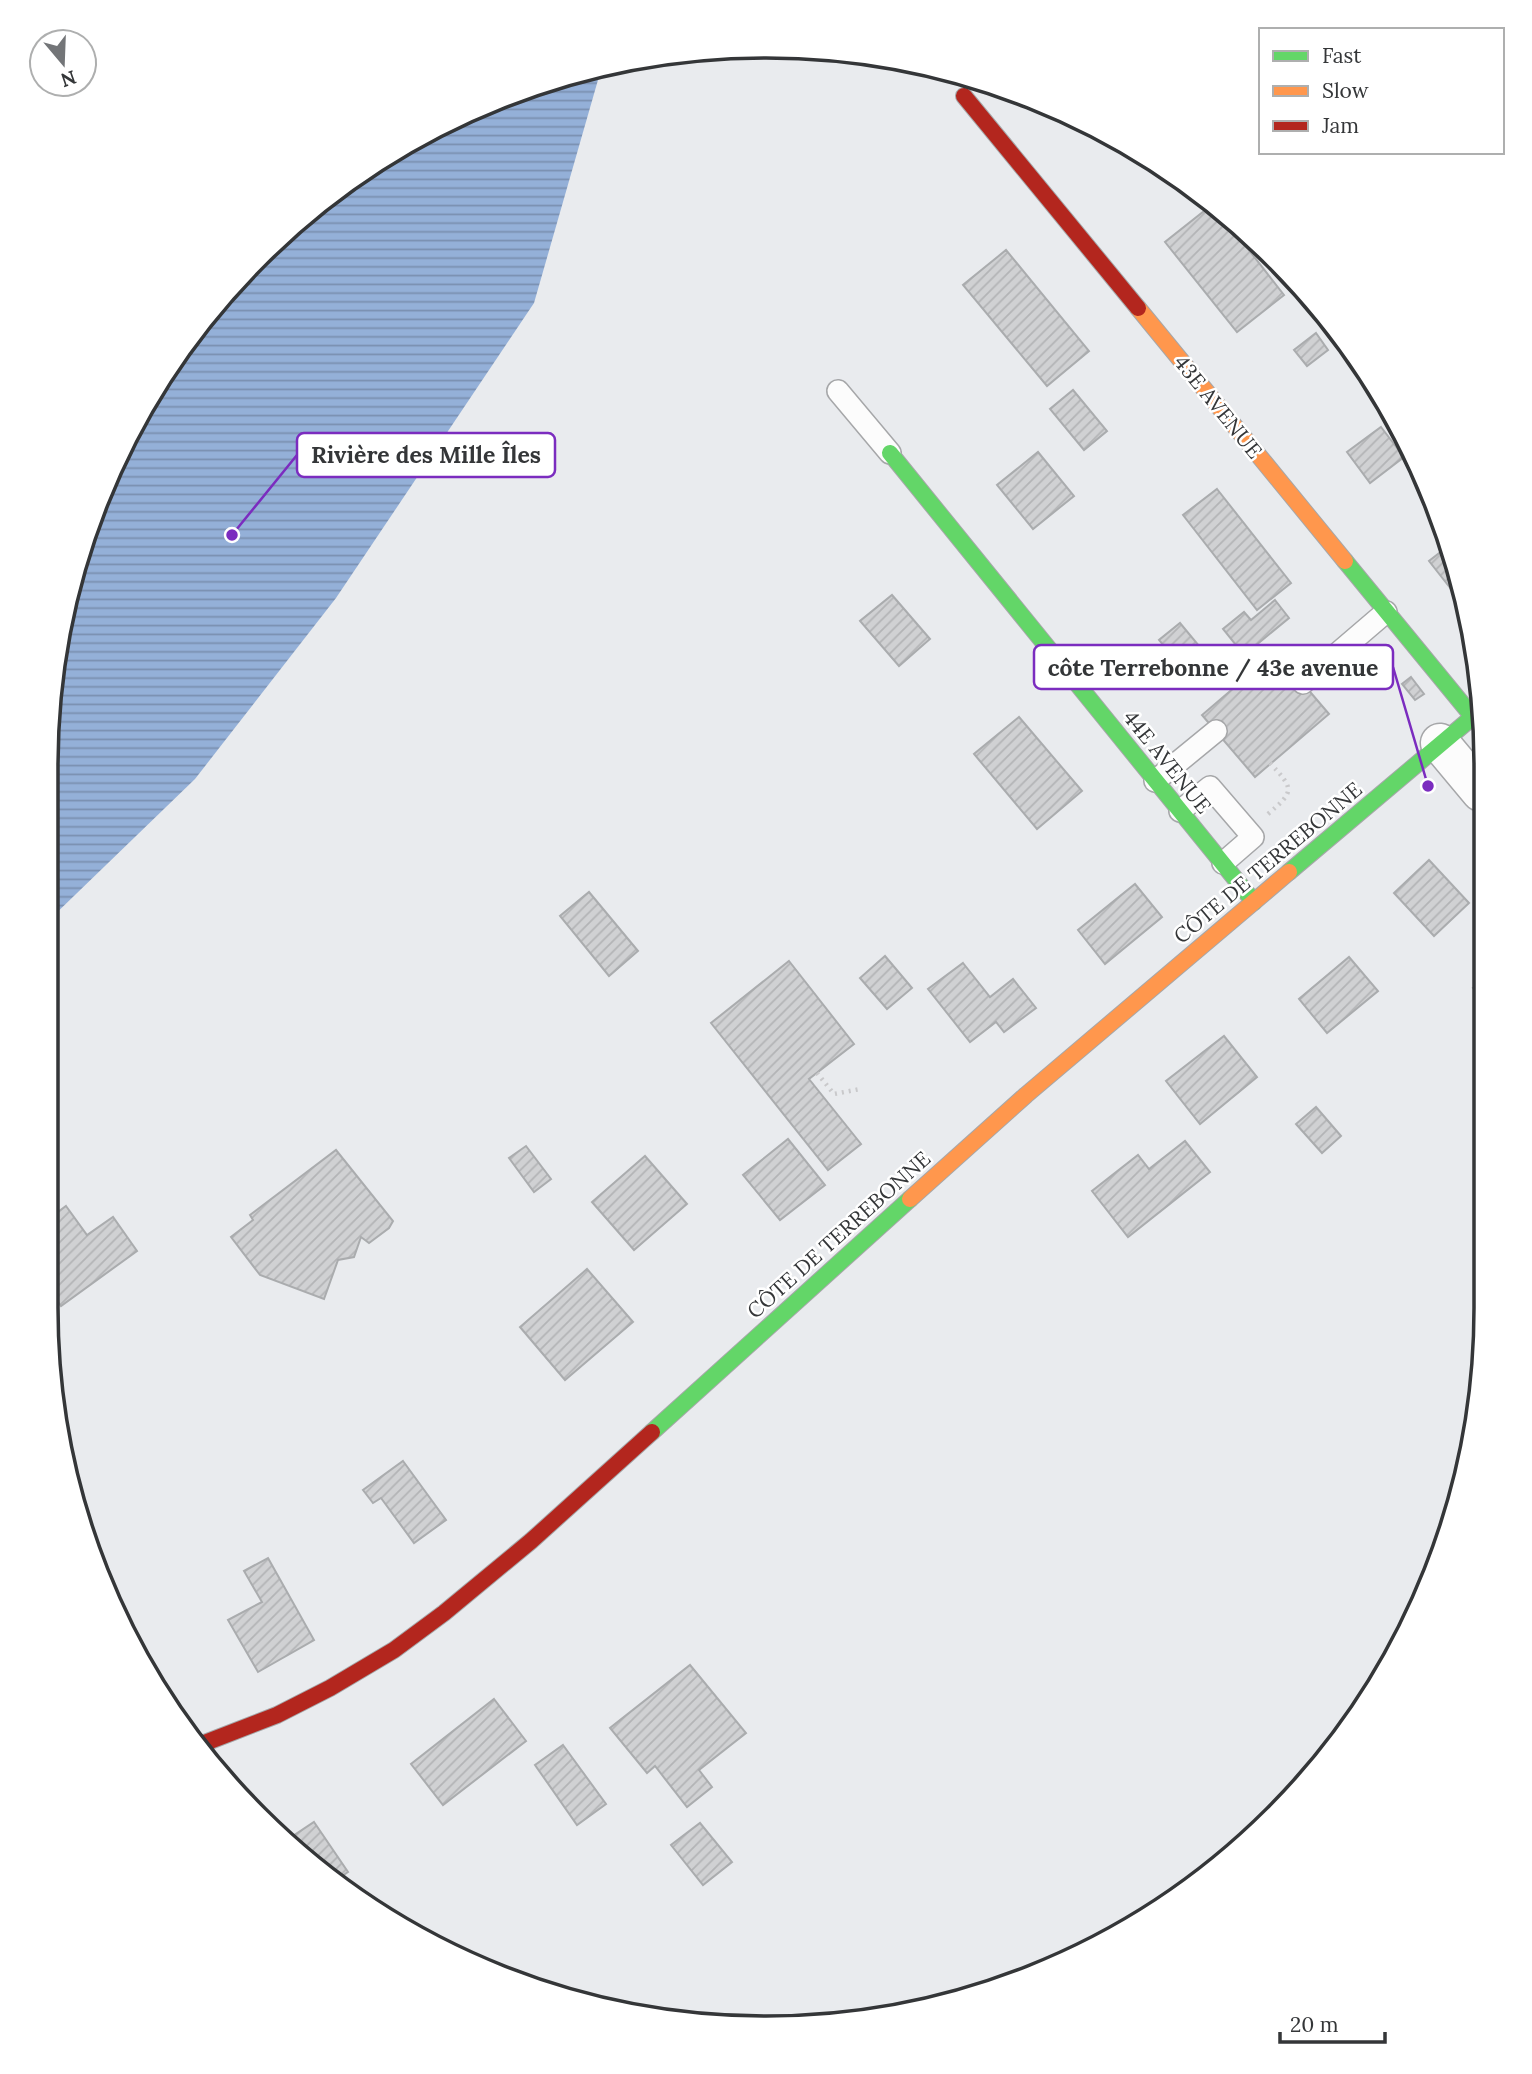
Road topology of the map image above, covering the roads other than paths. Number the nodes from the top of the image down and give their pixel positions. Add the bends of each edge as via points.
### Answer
1 (964, 96) dead end
2 (838, 391) dead end
3 (890, 453) joint
4 (1386, 612) junction
5 (1303, 683) dead end
6 (1472, 707) edge
7 (1473, 717) edge
8 (1216, 732) dead end
9 (1440, 743) junction
10 (1155, 781) junction
11 (1474, 784) edge
12 (1181, 811) junction
13 (1223, 863) junction
14 (1254, 902) junction
15 (207, 1742) edge

1 - 4 main road, 43E AVENUE
2 - 3 lane
3 - 10 main road, 44E AVENUE
4 - 5 lane
4 - 6 main road, 43E AVENUE
7 - 9 main road, CÔTE DE TERREBONNE
8 - 10 lane
9 - 11 street
9 - 14 main road, CÔTE DE TERREBONNE
10 - 12 main road, 44E AVENUE
12 - 13 main road, 44E AVENUE
12 - 13 lane via 1210,787 1254,836
13 - 14 main road, 44E AVENUE
14 - 15 main road, CÔTE DE TERREBONNE via 1026,1096 531,1541 444,1612 394,1650 330,1688

